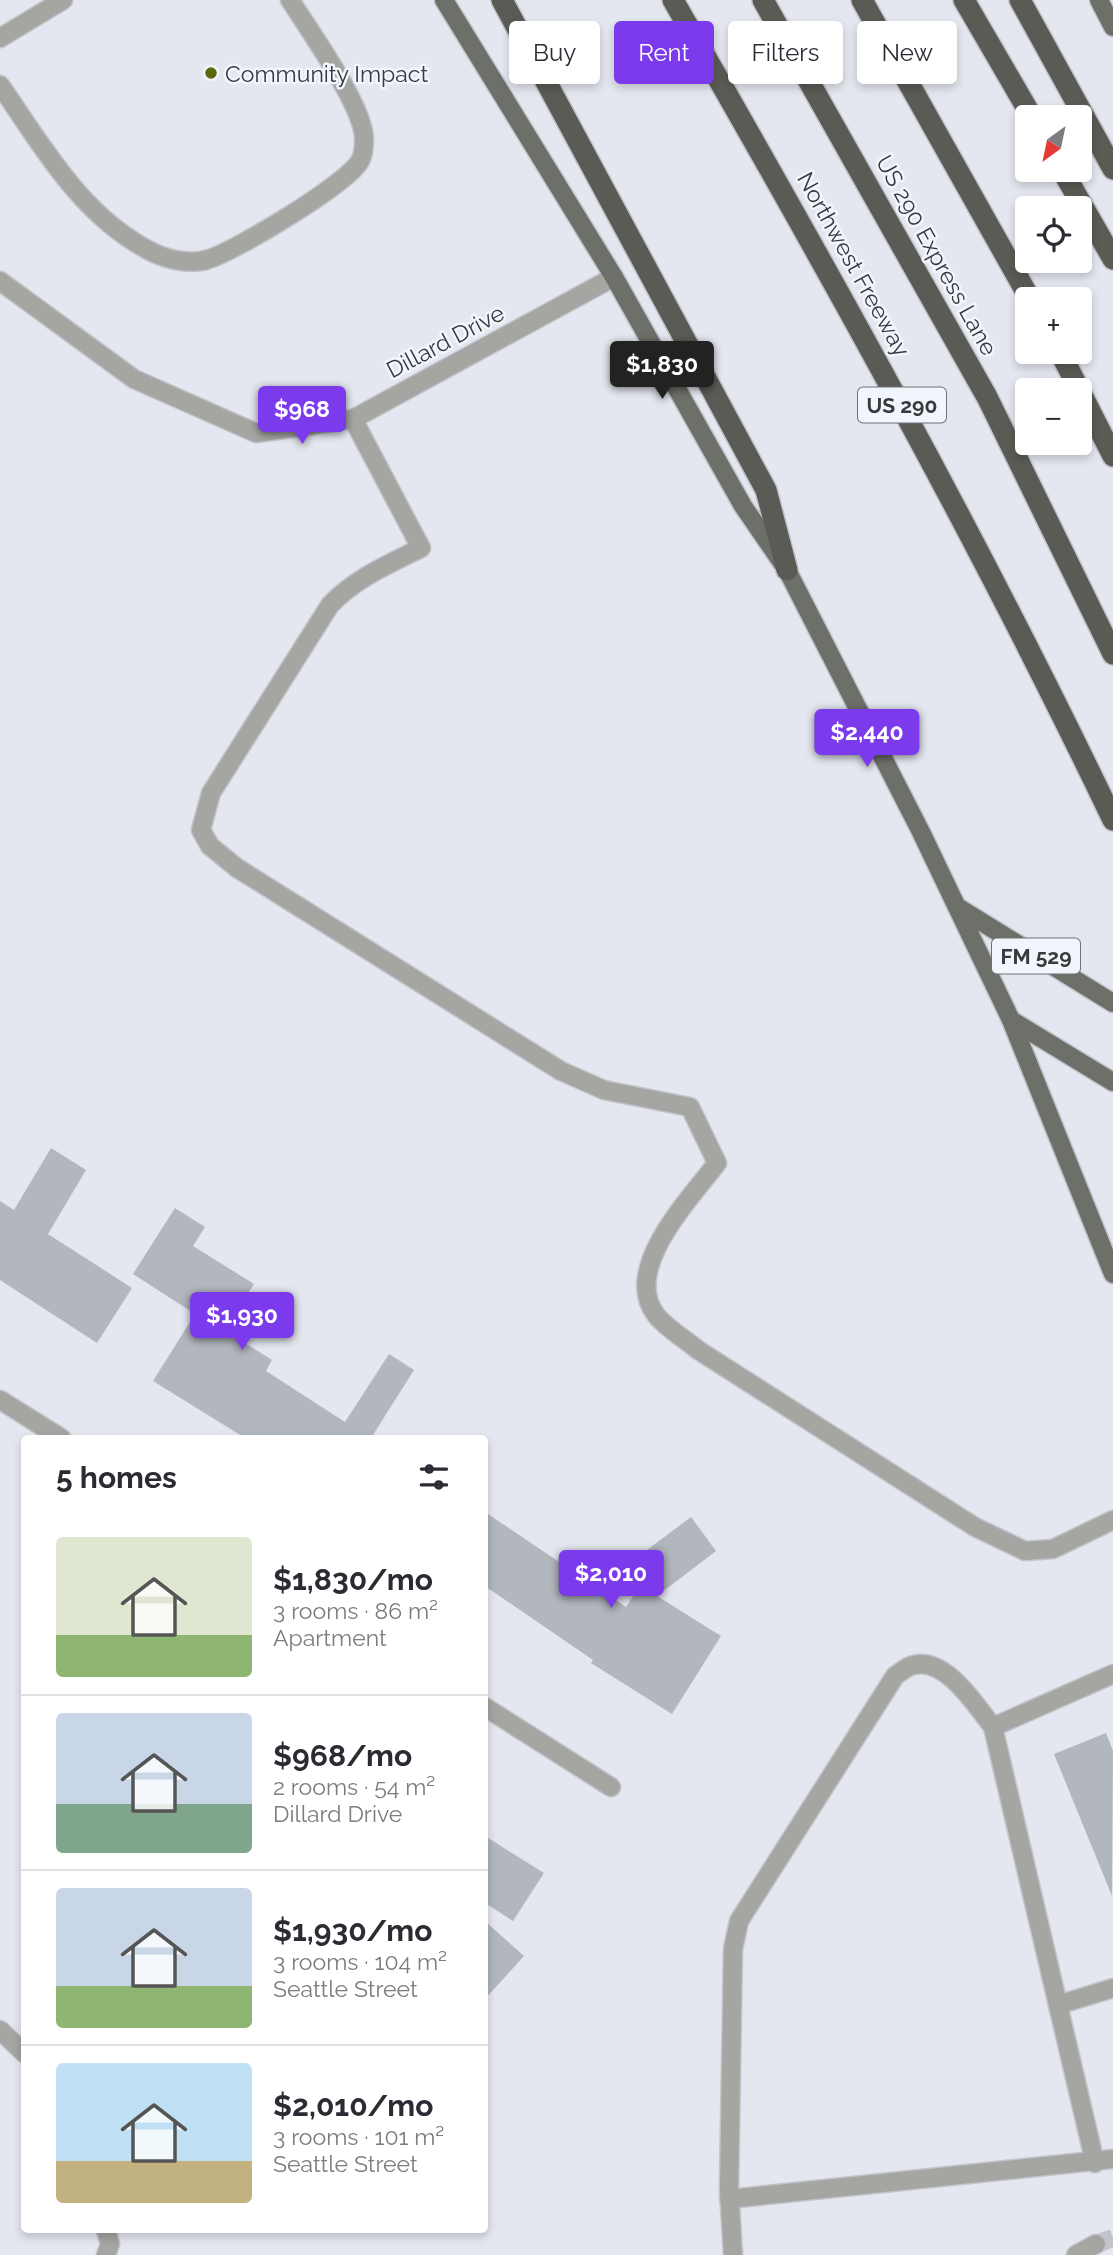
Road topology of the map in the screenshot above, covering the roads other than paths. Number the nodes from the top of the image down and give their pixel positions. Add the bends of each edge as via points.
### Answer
1 (63, 0) edge
2 (290, 0) edge
3 (444, 0) edge
4 (502, 0) edge
5 (673, 0) edge
6 (763, 0) edge
7 (862, 0) edge
8 (964, 0) edge
9 (1020, 0) edge
10 (1105, 3) edge
11 (1113, 27) edge
12 (0, 38) edge
13 (0, 85) edge
14 (1025, 105) edge
15 (1113, 169) edge
16 (1069, 182) edge
17 (1113, 259) edge
18 (614, 277) junction
19 (0, 281) edge
20 (1023, 287) edge
21 (1066, 364) edge
22 (353, 419) junction
23 (1113, 456) edge
24 (787, 570) junction
25 (1113, 654) edge
26 (1113, 820) edge
27 (959, 908) junction
28 (1113, 1003) edge
29 (1011, 1020) junction
30 (1113, 1082) edge
31 (1113, 1274) edge
32 (0, 1400) edge
33 (56, 1435) edge
34 (1113, 1520) edge
35 (1113, 1674) edge
36 (488, 1709) edge
37 (993, 1727) junction
38 (611, 1787) dead end
39 (1113, 1988) edge
40 (1058, 2005) junction
41 (0, 2030) edge
42 (21, 2050) edge
43 (1113, 2159) edge
44 (1095, 2163) junction
45 (729, 2199) junction
46 (107, 2233) edge
47 (1096, 2244) tunnel mouth
48 (106, 2255) edge
49 (733, 2255) edge
50 (1076, 2255) edge

1 - 12 street
2 - 13 street via 357,110 364,138 361,160 310,203 208,260 185,261 153,253 114,227 78,196
3 - 18 main road
4 - 24 highway via 766,490
5 - 26 highway, Northwest Freeway / US 290 via 908,417
6 - 25 highway, US 290 Express Lane via 987,397
7 - 20 highway
8 - 14 highway
9 - 15 highway
10 - 11 main road
16 - 17 highway
18 - 22 street, Dillard Drive
18 - 24 main road via 743,506
19 - 22 street, Dillard Drive via 134,379 256,433
21 - 23 highway
22 - 34 street via 421,548 362,577 330,605 211,793 201,830 210,846 237,868 561,1071 604,1090 690,1107 717,1163 652,1253 646,1273 647,1295 656,1315 698,1350 975,1527 1025,1551 1053,1549
24 - 27 main road
27 - 28 main road, FM 529
27 - 29 main road
29 - 30 main road
29 - 31 main road
32 - 33 street
35 - 37 street
36 - 38 street
37 - 40 street
37 - 45 street via 959,1684 936,1666 916,1664 895,1676 739,1922 733,1949
39 - 40 street
40 - 44 street
41 - 42 street
43 - 44 street
44 - 45 street
45 - 49 street
46 - 48 street via 110,2244
47 - 50 street

